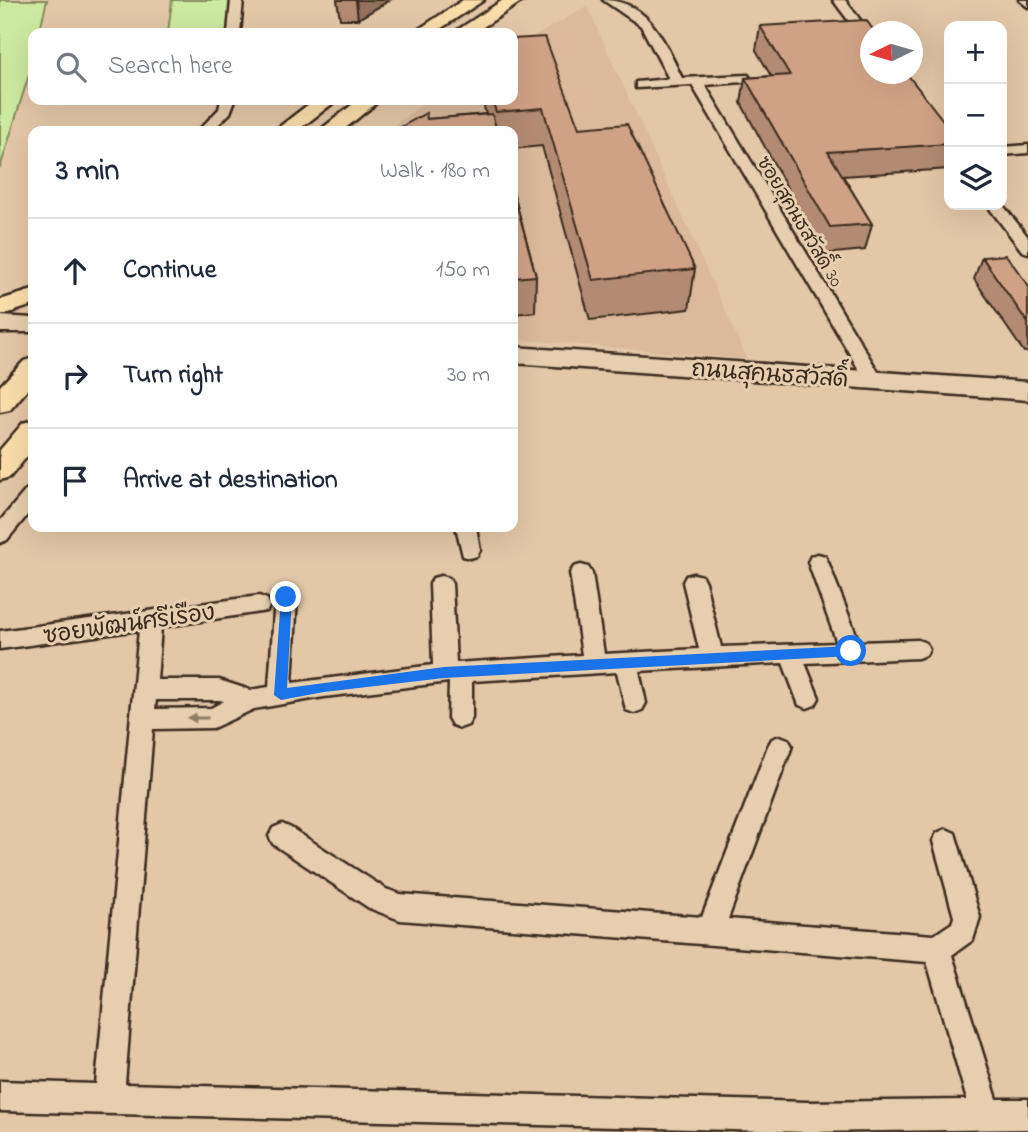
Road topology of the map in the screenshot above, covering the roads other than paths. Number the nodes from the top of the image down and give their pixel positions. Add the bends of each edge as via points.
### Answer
1 (237, 0) edge
2 (475, 0) edge
3 (514, 0) edge
4 (609, 0) edge
5 (839, 0) edge
6 (234, 28) edge
7 (430, 28) edge
8 (470, 28) edge
9 (860, 28) edge
10 (743, 78) edge
11 (696, 81) junction
12 (677, 82) junction
13 (641, 85) dead end
14 (226, 105) edge
15 (320, 105) edge
16 (363, 105) edge
17 (210, 126) edge
18 (291, 126) edge
19 (336, 126) edge
20 (1028, 149) edge
21 (1007, 151) edge
22 (999, 210) edge
23 (1028, 247) edge
24 (28, 299) edge
25 (0, 308) edge
26 (0, 324) edge
27 (28, 325) edge
28 (518, 355) edge
29 (28, 372) edge
30 (874, 380) junction
31 (1028, 391) edge
32 (0, 403) edge
33 (28, 442) edge
34 (0, 470) edge
35 (28, 501) edge
36 (468, 532) edge
37 (0, 535) edge
38 (470, 550) dead end
39 (818, 562) dead end
40 (582, 573) dead end
41 (694, 582) dead end
42 (441, 584) dead end
43 (286, 597) dead end
44 (259, 605) dead end
45 (151, 620) junction
46 (0, 640) edge
47 (918, 649) dead end
48 (851, 651) junction
49 (791, 654) junction
50 (712, 657) junction
51 (626, 662) junction
52 (594, 664) junction
53 (453, 672) junction
54 (145, 690) junction
55 (281, 695) junction
56 (807, 698) dead end
57 (250, 700) junction
58 (634, 703) dead end
59 (460, 718) dead end
60 (143, 719) junction
61 (780, 746) dead end
62 (282, 836) dead end
63 (946, 841) dead end
64 (710, 931) junction
65 (937, 949) junction
66 (0, 1096) edge
67 (109, 1098) junction
68 (1028, 1114) edge
69 (987, 1116) junction

1 - 6 street
2 - 7 main road
3 - 8 main road
4 - 12 street via 631,9 649,25
5 - 9 street
10 - 11 street
11 - 12 street
11 - 30 street, ซอยสุคนธสวัสดิ์ 30
12 - 13 street
14 - 17 street
15 - 18 main road
16 - 19 main road
20 - 21 street
22 - 23 street
24 - 25 main road
26 - 27 main road
28 - 30 main road, ถนนสุคนธสวัสดิ์
29 - 32 main road
30 - 31 main road, ถนนสุคนธสวัสดิ์
33 - 34 main road
35 - 37 street
36 - 38 street
39 - 48 street
40 - 52 street
41 - 50 street
42 - 53 street
43 - 55 street
44 - 45 street, ซอยพัฒน์ศรีเรือง
45 - 46 street, ซอยพัฒน์ศรีเรือง
45 - 54 street
47 - 48 street
48 - 49 street
49 - 50 street
49 - 56 street
50 - 51 street
51 - 52 street
51 - 58 street
52 - 53 street
53 - 55 street
53 - 59 street
54 - 57 street via 219,690
54 - 60 street
55 - 57 street
57 -> 60 street via 213,718
60 - 67 street
61 - 64 street
62 - 64 street via 378,899 400,907
63 - 65 street via 967,917 963,931
64 - 65 street
65 - 69 street
66 - 67 street
67 - 69 street via 807,1117
68 - 69 street

